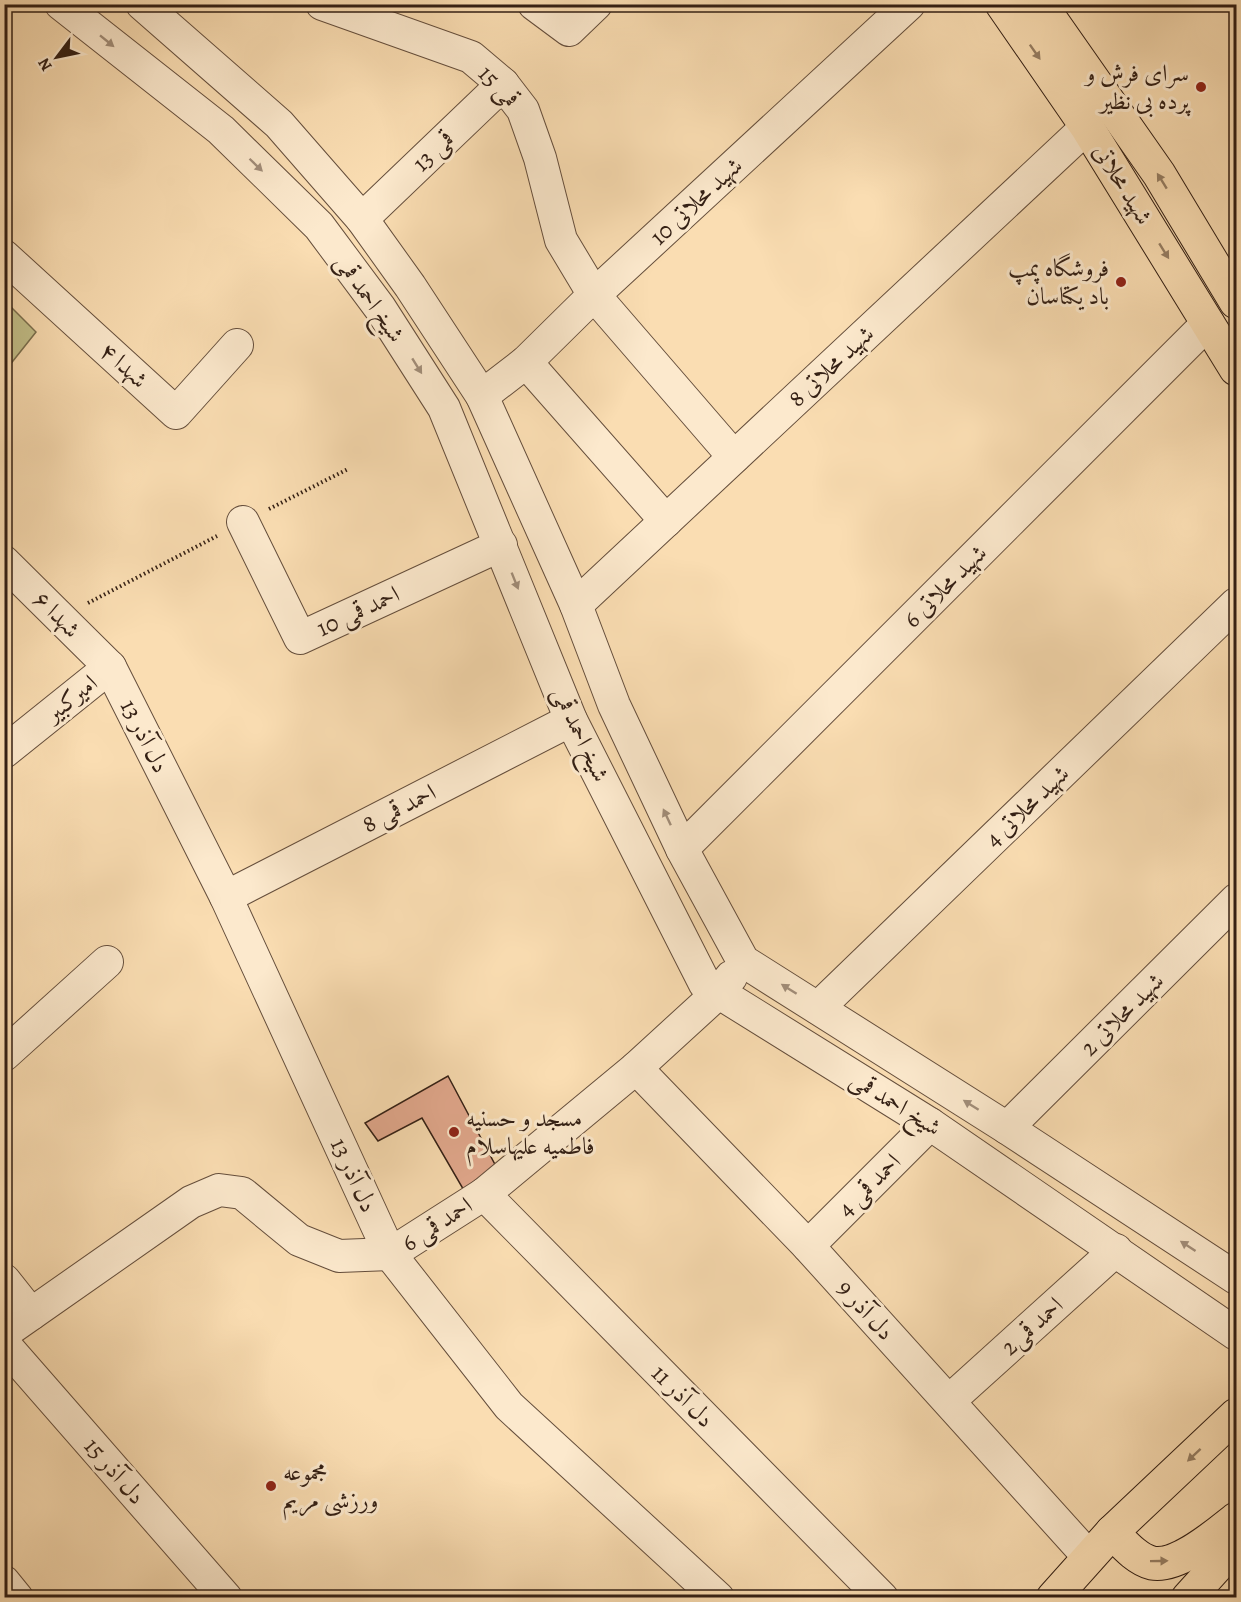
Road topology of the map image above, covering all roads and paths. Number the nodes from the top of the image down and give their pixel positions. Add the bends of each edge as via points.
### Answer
1 (61, 4) edge
2 (142, 4) edge
3 (322, 4) edge
4 (534, 4) edge
5 (596, 4) edge
6 (909, 4) edge
7 (1002, 4) edge
8 (1040, 4) edge
9 (504, 84) junction
10 (1087, 127) junction
11 (362, 219) junction
12 (4, 256) edge
13 (410, 286) junction
14 (594, 295) junction
15 (1236, 302) edge
16 (380, 308) junction
17 (1208, 323) junction
18 (237, 345) dead end
19 (526, 362) junction
20 (1236, 369) edge
21 (482, 396) junction
22 (734, 457) junction
23 (348, 469) dead end
24 (666, 520) junction
25 (243, 522) junction
26 (501, 545) junction
27 (4, 561) edge
28 (1236, 604) edge
29 (576, 605) junction
30 (61, 618) junction
31 (110, 667) junction
32 (571, 720) junction
33 (4, 752) edge
34 (682, 849) junction
35 (226, 897) junction
36 (1236, 900) edge
37 (743, 961) junction
38 (106, 962) dead end
39 (718, 993) junction
40 (818, 1008) junction
41 (4, 1055) edge
42 (636, 1068) junction
43 (930, 1124) junction
44 (1007, 1128) junction
45 (484, 1194) junction
46 (808, 1246) junction
47 (1116, 1250) junction
48 (390, 1254) junction
49 (1236, 1278) edge
50 (4, 1280) edge
51 (32, 1314) junction
52 (4, 1333) edge
53 (1236, 1334) edge
54 (4, 1344) edge
55 (949, 1401) junction
56 (1236, 1415) edge
57 (1236, 1519) edge
58 (1112, 1532) junction
59 (1236, 1545) edge
60 (1089, 1557) junction
61 (4, 1582) edge
62 (17, 1598) edge
63 (226, 1598) edge
64 (718, 1598) edge
65 (882, 1598) edge
66 (1053, 1598) edge
67 (1188, 1598) edge

1 -> 16 street, شیخ احمد قمی via 221,130 319,226
2 - 11 street, شیخ احمد قمی via 279,124
3 - 9 street, قمی 15 via 471,57
4 - 5 street via 569,30
6 - 14 street, شهید محلاتی 10
7 -> 10 main road, شهید محلاتی
15 -> 8 main road, شهید محلاتی via 1159,174
9 - 11 street, قمی 13
9 - 14 street, قمی 15 via 523,110 561,240
10 -> 17 main road, شهید محلاتی
10 - 22 street, شهید محلاتی 8
11 - 13 street, شیخ احمد قمی
12 - 18 street, شهدا ۴ via 176,413
13 - 16 street
13 - 21 street, شیخ احمد قمی
14 - 19 street, شهید محلاتی 10
14 - 22 street, قمی 15
16 -> 26 street, شیخ احمد قمی via 444,408
17 - 20 main road, شهید محلاتی
17 - 34 street, شهید محلاتی 6
19 - 21 street, شهید محلاتی 10
19 - 24 street
21 - 29 street, شیخ احمد قمی
22 - 24 street, شهید محلاتی 8
23 - 25 path
24 - 29 street, شهید محلاتی 8
25 - 26 street, احمد قمی 10 via 300,638
25 - 30 path
26 -> 32 street, شیخ احمد قمی
27 - 30 street, شهدا ۶
28 - 40 street, شهید محلاتی 4
34 -> 29 street, شیخ احمد قمی via 614,705
30 - 31 street, شهدا ۶
31 - 33 street, امیرکبیر
31 - 35 street, دل آذر 13
32 - 35 street, احمد قمی 8
32 - 39 street, شیخ احمد قمی via 705,984
34 - 37 street, شیخ احمد قمی
35 - 48 street, دل آذر 13
36 - 44 street, شهید محلاتی 2
37 - 39 street, احمد قمی 6
40 -> 37 street, شیخ احمد قمی
38 - 41 street
39 - 42 street, احمد قمی 6
39 - 43 street, شیخ احمد قمی
44 -> 40 street, شیخ احمد قمی
42 - 45 street, احمد قمی 6
42 - 46 street, دل آذر 9
43 - 46 street, احمد قمی 4
43 - 47 street, شیخ احمد قمی
49 -> 44 street, شیخ احمد قمی
45 - 48 street, احمد قمی 6
45 - 65 street, دل آذر 11
46 - 55 street, دل آذر 9
47 - 53 street, شیخ احمد قمی
47 - 55 street, احمد قمی2
48 - 51 street, احمد قمی 6 via 339,1256 299,1240 242,1193 219,1190 191,1202
48 - 64 street, دل آذر 13 via 509,1406
50 - 51 street
51 - 52 street, احمد قمی 6
54 - 63 street, دل آذر 15
55 - 60 street, دل آذر 9
56 -> 58 main road
58 -> 57 main road via 1132,1552 1152,1563 1175,1560
58 - 60 main road
59 - 67 main road
60 - 66 main road
61 - 62 street

